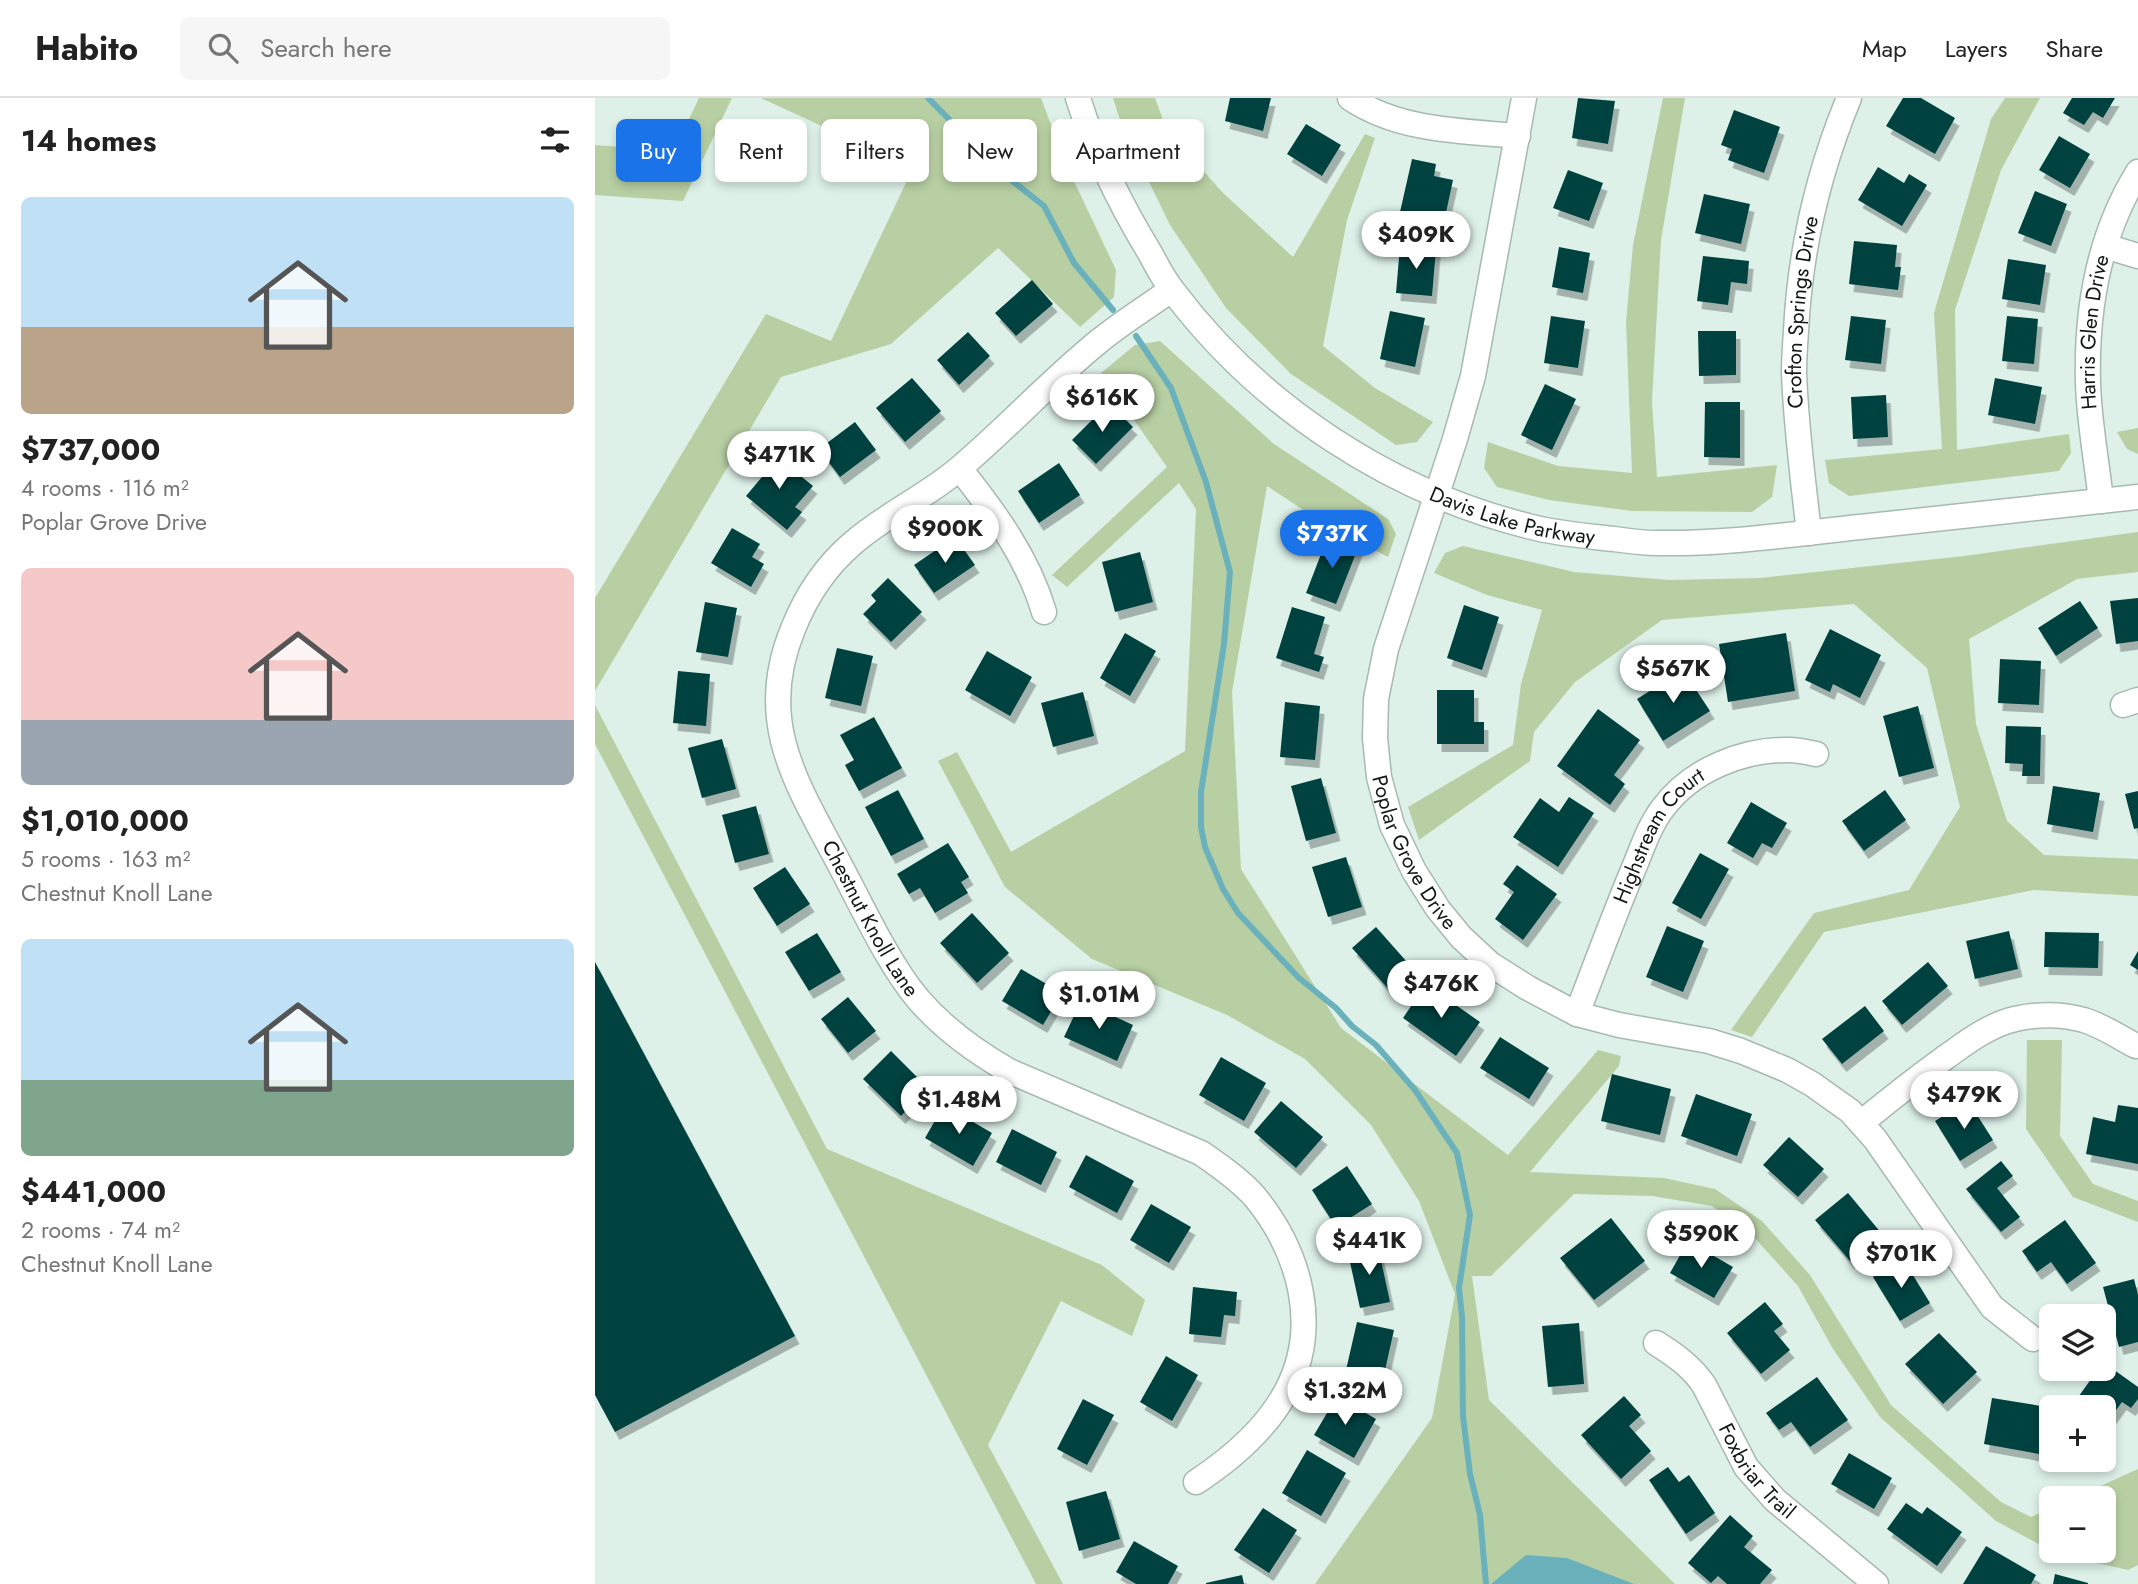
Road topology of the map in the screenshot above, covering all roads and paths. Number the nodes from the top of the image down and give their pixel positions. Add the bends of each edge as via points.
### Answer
1 (1078, 98) edge
2 (1350, 98) edge
3 (1524, 98) edge
4 (1849, 98) edge
5 (1518, 136) junction
6 (2138, 172) edge
7 (2105, 246) junction
8 (2138, 256) edge
9 (1171, 289) junction
10 (960, 469) junction
11 (1436, 496) junction
12 (2138, 497) edge
13 (2101, 501) junction
14 (1809, 533) junction
15 (1044, 612) dead end
16 (1816, 754) dead end
17 (1577, 1014) junction
18 (2136, 1046) edge
19 (1861, 1123) junction
20 (2033, 1339) dead end
21 (1656, 1343) dead end
22 (1196, 1482) dead end
23 (1876, 1584) edge

1 - 9 street, Davis Lake Parkway via 1127,216
2 - 5 street via 1399,122
3 - 5 street, Poplar Grove Drive
4 - 14 street, Crofton Springs Drive via 1823,169 1798,290 1794,371
5 - 11 street, Poplar Grove Drive via 1473,376
6 - 7 street, Harris Glen Drive
7 - 8 street
7 - 13 street, Harris Glen Drive via 2088,335 2088,386
9 - 10 street, Chestnut Knoll Lane via 1098,341
9 - 11 street, Davis Lake Parkway via 1255,380 1309,424
10 - 15 street via 1022,557
10 - 22 street, Chestnut Knoll Lane via 854,542 820,579 801,609 778,671 783,747 795,780 871,924 918,998 939,1020 1009,1071 1201,1153 1254,1196 1285,1243 1303,1295 1304,1325 1292,1380 1241,1448
11 - 14 street, Davis Lake Parkway via 1533,527 1590,537 1656,543
11 - 17 street, Poplar Grove Drive via 1386,649 1376,699 1379,777 1392,825 1414,871 1461,937 1490,964
12 - 13 street, Davis Lake Parkway
13 - 14 street, Davis Lake Parkway
16 - 17 street, Highstream Court via 1790,750 1749,754 1706,771 1663,807 1615,912
17 - 19 street, Poplar Grove Drive via 1741,1051 1812,1084
18 - 19 street via 2083,1020 2037,1015 2013,1019 1960,1047
19 - 20 street, Poplar Grove Drive via 1992,1307
21 - 23 street, Foxbriar Trail via 1695,1373 1746,1466 1768,1491

